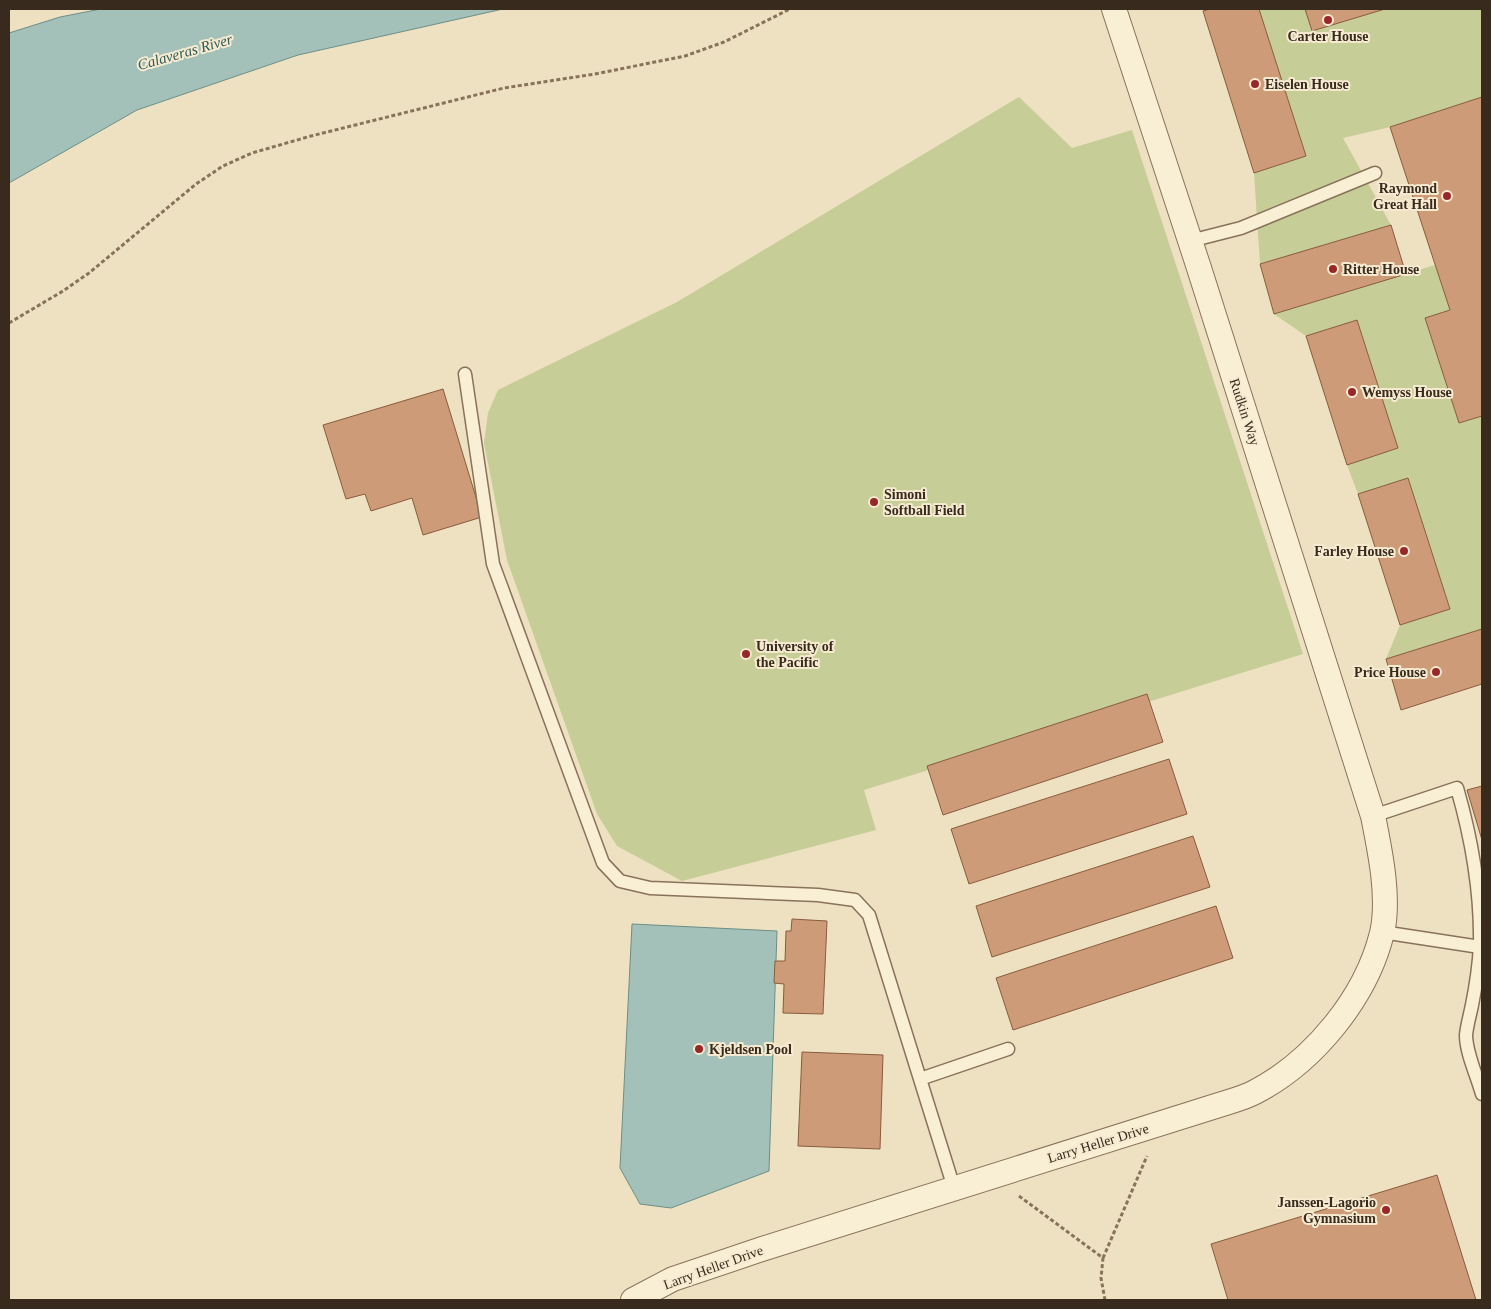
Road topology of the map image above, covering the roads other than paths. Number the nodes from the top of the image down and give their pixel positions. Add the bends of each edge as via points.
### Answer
1 (1114, 9) edge
2 (1375, 173) dead end
3 (1190, 242) junction
4 (465, 374) dead end
5 (1373, 816) junction
6 (1382, 932) junction
7 (1480, 947) junction
8 (1008, 1049) dead end
9 (920, 1079) junction
10 (1482, 1094) edge
11 (954, 1188) junction
12 (633, 1300) edge

1 - 3 street, Rudkin Way
2 - 3 lane via 1241,228
3 - 5 street, Rudkin Way
4 - 9 lane via 493,564 603,863 620,881 650,888 818,895 855,900 869,915
5 - 6 street, Larry Heller Drive via 1385,896
5 - 7 lane via 1457,788 1476,869
6 - 7 lane
6 - 11 street, Larry Heller Drive via 1357,992 1334,1026 1313,1050 1254,1092 1219,1106
7 - 10 lane via 1466,1035
8 - 9 lane
9 - 11 lane
11 - 12 street, Larry Heller Drive via 673,1279

